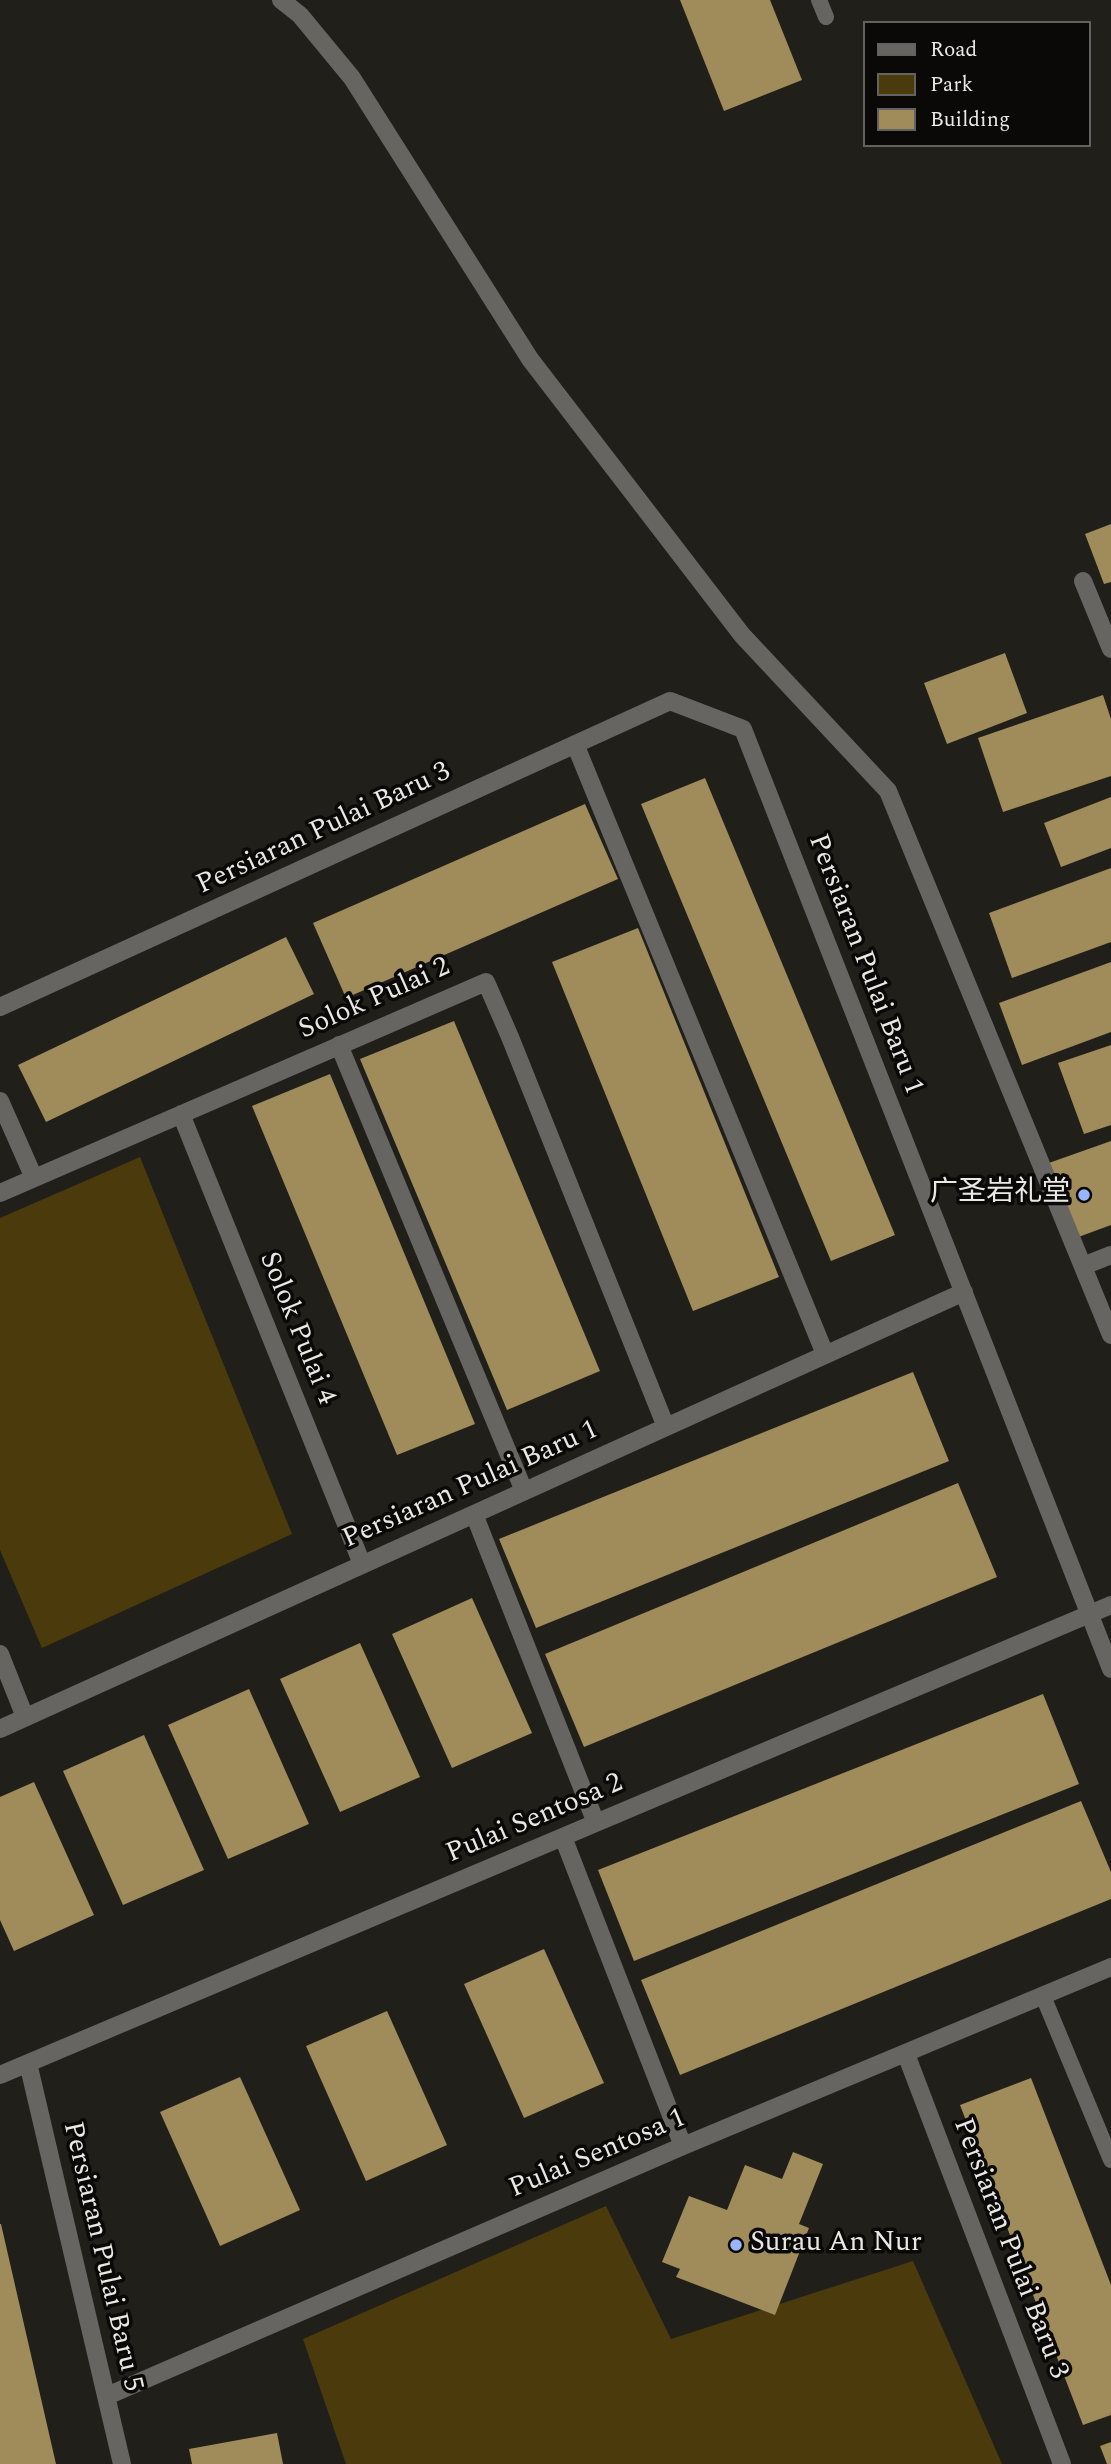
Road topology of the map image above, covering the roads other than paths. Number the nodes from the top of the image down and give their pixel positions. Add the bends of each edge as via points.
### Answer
1 (281, 0) edge
2 (819, 0) edge
3 (826, 17) dead end
4 (1083, 581) dead end
5 (1111, 649) edge
6 (670, 701) joint
7 (575, 744) junction
8 (0, 1007) edge
9 (339, 1045) junction
10 (0, 1101) edge
11 (181, 1114) junction
12 (34, 1178) junction
13 (0, 1193) edge
14 (1111, 1255) edge
15 (1083, 1266) junction
16 (964, 1292) junction
17 (1111, 1335) edge
18 (825, 1354) junction
19 (666, 1427) junction
20 (524, 1491) junction
21 (474, 1514) junction
22 (362, 1564) junction
23 (1111, 1605) edge
24 (1090, 1614) junction
25 (0, 1654) edge
26 (1111, 1669) edge
27 (25, 1717) junction
28 (0, 1729) edge
29 (596, 1823) junction
30 (563, 1837) junction
31 (1111, 1966) edge
32 (1043, 1996) junction
33 (906, 2054) junction
34 (28, 2063) junction
35 (0, 2075) edge
36 (683, 2146) junction
37 (1111, 2160) edge
38 (107, 2396) junction
39 (122, 2464) edge
40 (1062, 2464) edge

1 - 15 street via 300,15 352,78 530,359 742,635 888,791
2 - 3 lane
4 - 5 street
6 - 7 street, Persiaran Pulai Baru 3
6 - 16 street, Persiaran Pulai Baru 1 via 743,729
7 - 8 street, Persiaran Pulai Baru 3
7 - 18 street
9 - 11 street, Solok Pulai 2
9 - 19 street, Solok Pulai 2 via 482,982 488,984
9 - 20 street
10 - 12 street
11 - 12 street, Solok Pulai 2
11 - 22 street, Solok Pulai 4
12 - 13 street, Solok Pulai 2
14 - 15 street
15 - 17 street
16 - 18 street, Persiaran Pulai Baru 1
16 - 24 street, Persiaran Pulai Baru 1
18 - 19 street, Persiaran Pulai Baru 1
19 - 20 street, Persiaran Pulai Baru 1
20 - 21 street, Persiaran Pulai Baru 1
21 - 22 street, Persiaran Pulai Baru 1
21 - 29 street
22 - 27 street, Persiaran Pulai Baru 1
23 - 24 street, Pulai Sentosa 2
24 - 26 street, Persiaran Pulai Baru 1
24 - 29 street, Pulai Sentosa 2
25 - 27 street
27 - 28 street, Persiaran Pulai Baru 1
29 - 30 street, Pulai Sentosa 2
30 - 34 street, Pulai Sentosa 2
30 - 36 street
31 - 32 street, Pulai Sentosa 1
32 - 33 street, Pulai Sentosa 1
32 - 37 lane
33 - 36 street, Pulai Sentosa 1
33 - 40 street, Persiaran Pulai Baru 3
34 - 35 street, Pulai Sentosa 2
34 - 38 street, Persiaran Pulai Baru 5
36 - 38 street, Pulai Sentosa 1
38 - 39 street, Persiaran Pulai Baru 5

